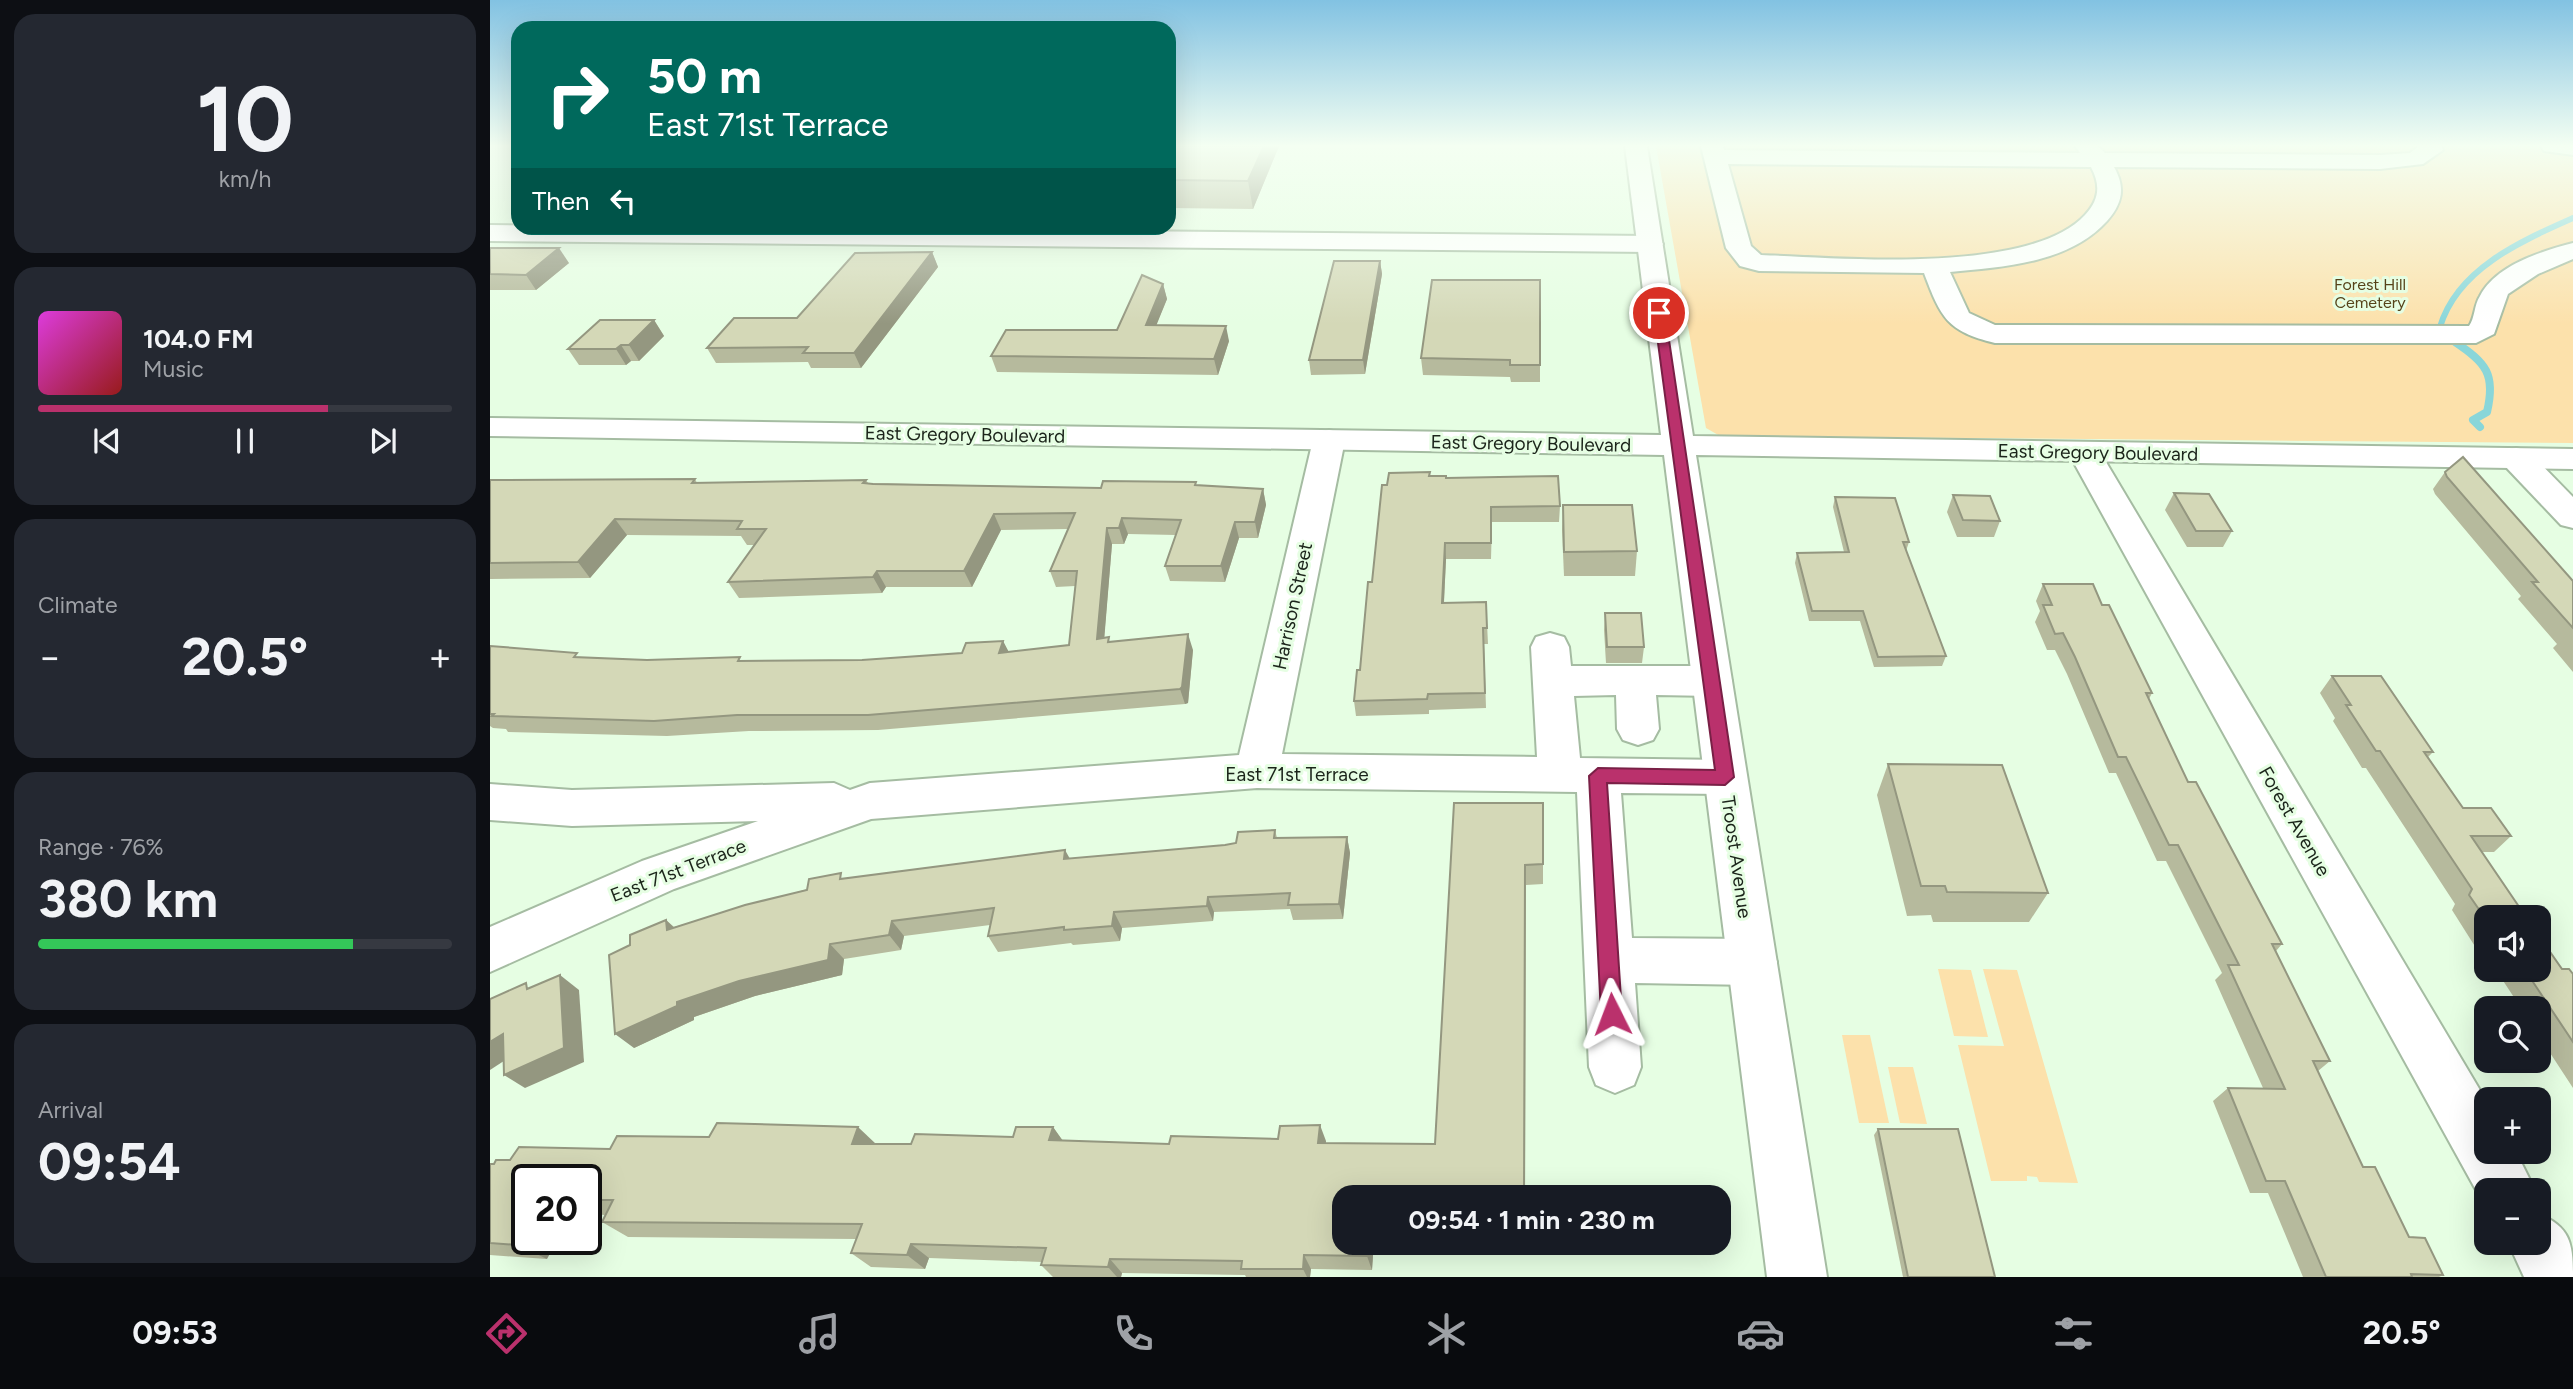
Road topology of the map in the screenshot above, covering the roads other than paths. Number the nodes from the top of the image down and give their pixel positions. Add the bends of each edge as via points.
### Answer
1 (1644, 206) edge
2 (1728, 206) edge
3 (2106, 206) edge
4 (1648, 232) junction
5 (490, 233) edge
6 (511, 233) edge
7 (693, 235) edge
8 (2573, 251) edge
9 (1934, 265) junction
10 (490, 427) edge
11 (1329, 440) junction
12 (1678, 446) junction
13 (2084, 452) junction
14 (2516, 458) junction
15 (2573, 459) edge
16 (2573, 517) edge
17 (1635, 680) junction
18 (1712, 681) junction
19 (1638, 729) dead end
20 (1257, 771) junction
21 (1579, 775) junction
22 (1725, 777) junction
23 (870, 800) junction
24 (490, 802) edge
25 (490, 950) edge
26 (1609, 960) junction
27 (1752, 962) junction
28 (1615, 1067) dead end
29 (2500, 1178) edge
30 (2544, 1255) edge
31 (1797, 1277) edge
32 (2557, 1277) edge

1 - 4 street, Troost Avenue
2 - 9 street via 1739,248 1749,260 1759,263
3 - 9 street via 2101,218 2065,243 2004,259
4 - 7 street via 1503,243
4 - 12 street, Troost Avenue
5 - 6 street
8 - 9 street via 2506,282 2493,295 2484,328 2461,335 1994,334 1972,330 1958,320
10 - 11 street, East Gregory Boulevard
11 - 12 street, East Gregory Boulevard
11 - 20 street, Harrison Street
12 - 13 street, East Gregory Boulevard
12 - 18 street, Troost Avenue
13 - 14 street, East Gregory Boulevard
13 - 29 street, Forest Avenue
14 - 15 street, East Gregory Boulevard
14 - 16 street
17 - 18 street
17 - 19 street
17 - 21 street via 1552,664
18 - 22 street, Troost Avenue
20 - 21 street, East 71st Terrace
20 - 23 street, East 71st Terrace
21 - 22 street, East 71st Terrace
21 - 26 street
22 - 27 street, Troost Avenue
23 - 24 street, East 71st Terrace via 572,808
23 - 25 street, East 71st Terrace via 658,875
26 - 27 street
26 - 28 street
27 - 31 street, Troost Avenue
30 - 32 street

